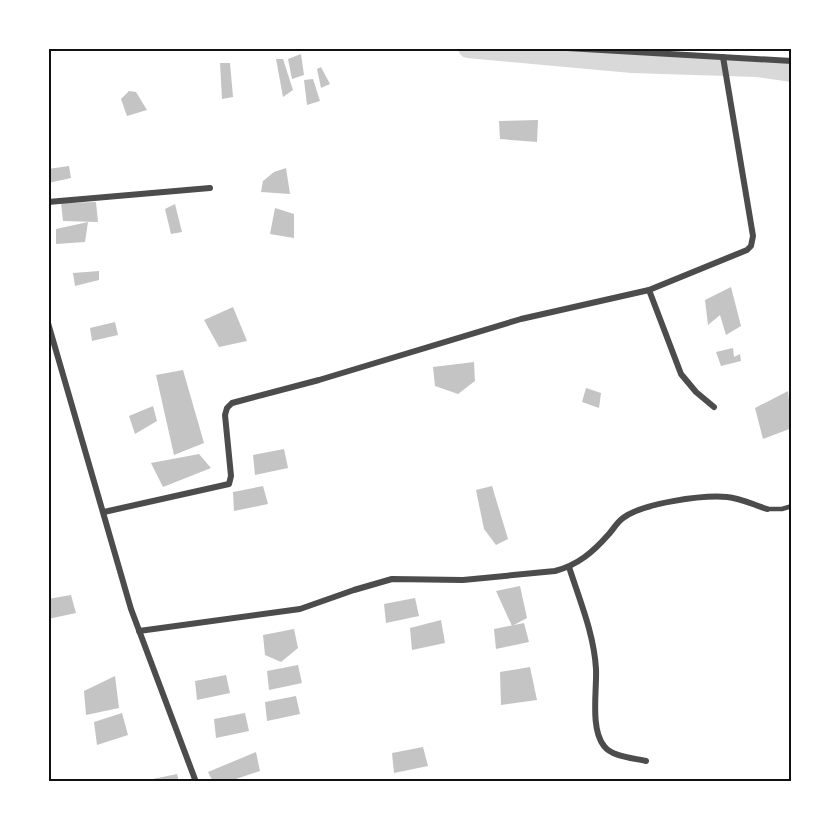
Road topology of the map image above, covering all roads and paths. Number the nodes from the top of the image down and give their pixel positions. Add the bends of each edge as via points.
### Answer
1 (567, 48) edge
2 (792, 61) edge
3 (724, 63) junction
4 (210, 188) dead end
5 (48, 201) edge
6 (648, 290) junction
7 (48, 323) edge
8 (50, 335) edge
9 (714, 407) dead end
10 (792, 506) edge
11 (767, 509) joint
12 (104, 512) junction
13 (569, 567) junction
14 (140, 631) junction
15 (646, 761) dead end
16 (195, 782) edge

1 - 3 street
2 - 3 street
3 - 6 street via 752,242 747,250
4 - 5 street
6 - 9 street via 681,374
6 - 12 street via 520,319 232,403 225,415 229,484
7 - 8 street
8 - 12 street
10 - 11 lane
11 - 13 street via 728,497 642,508 622,518 583,560
12 - 14 street
13 - 14 street via 463,580 392,579 300,609
13 - 15 street via 594,649 597,729 602,743 614,753
14 - 16 street

